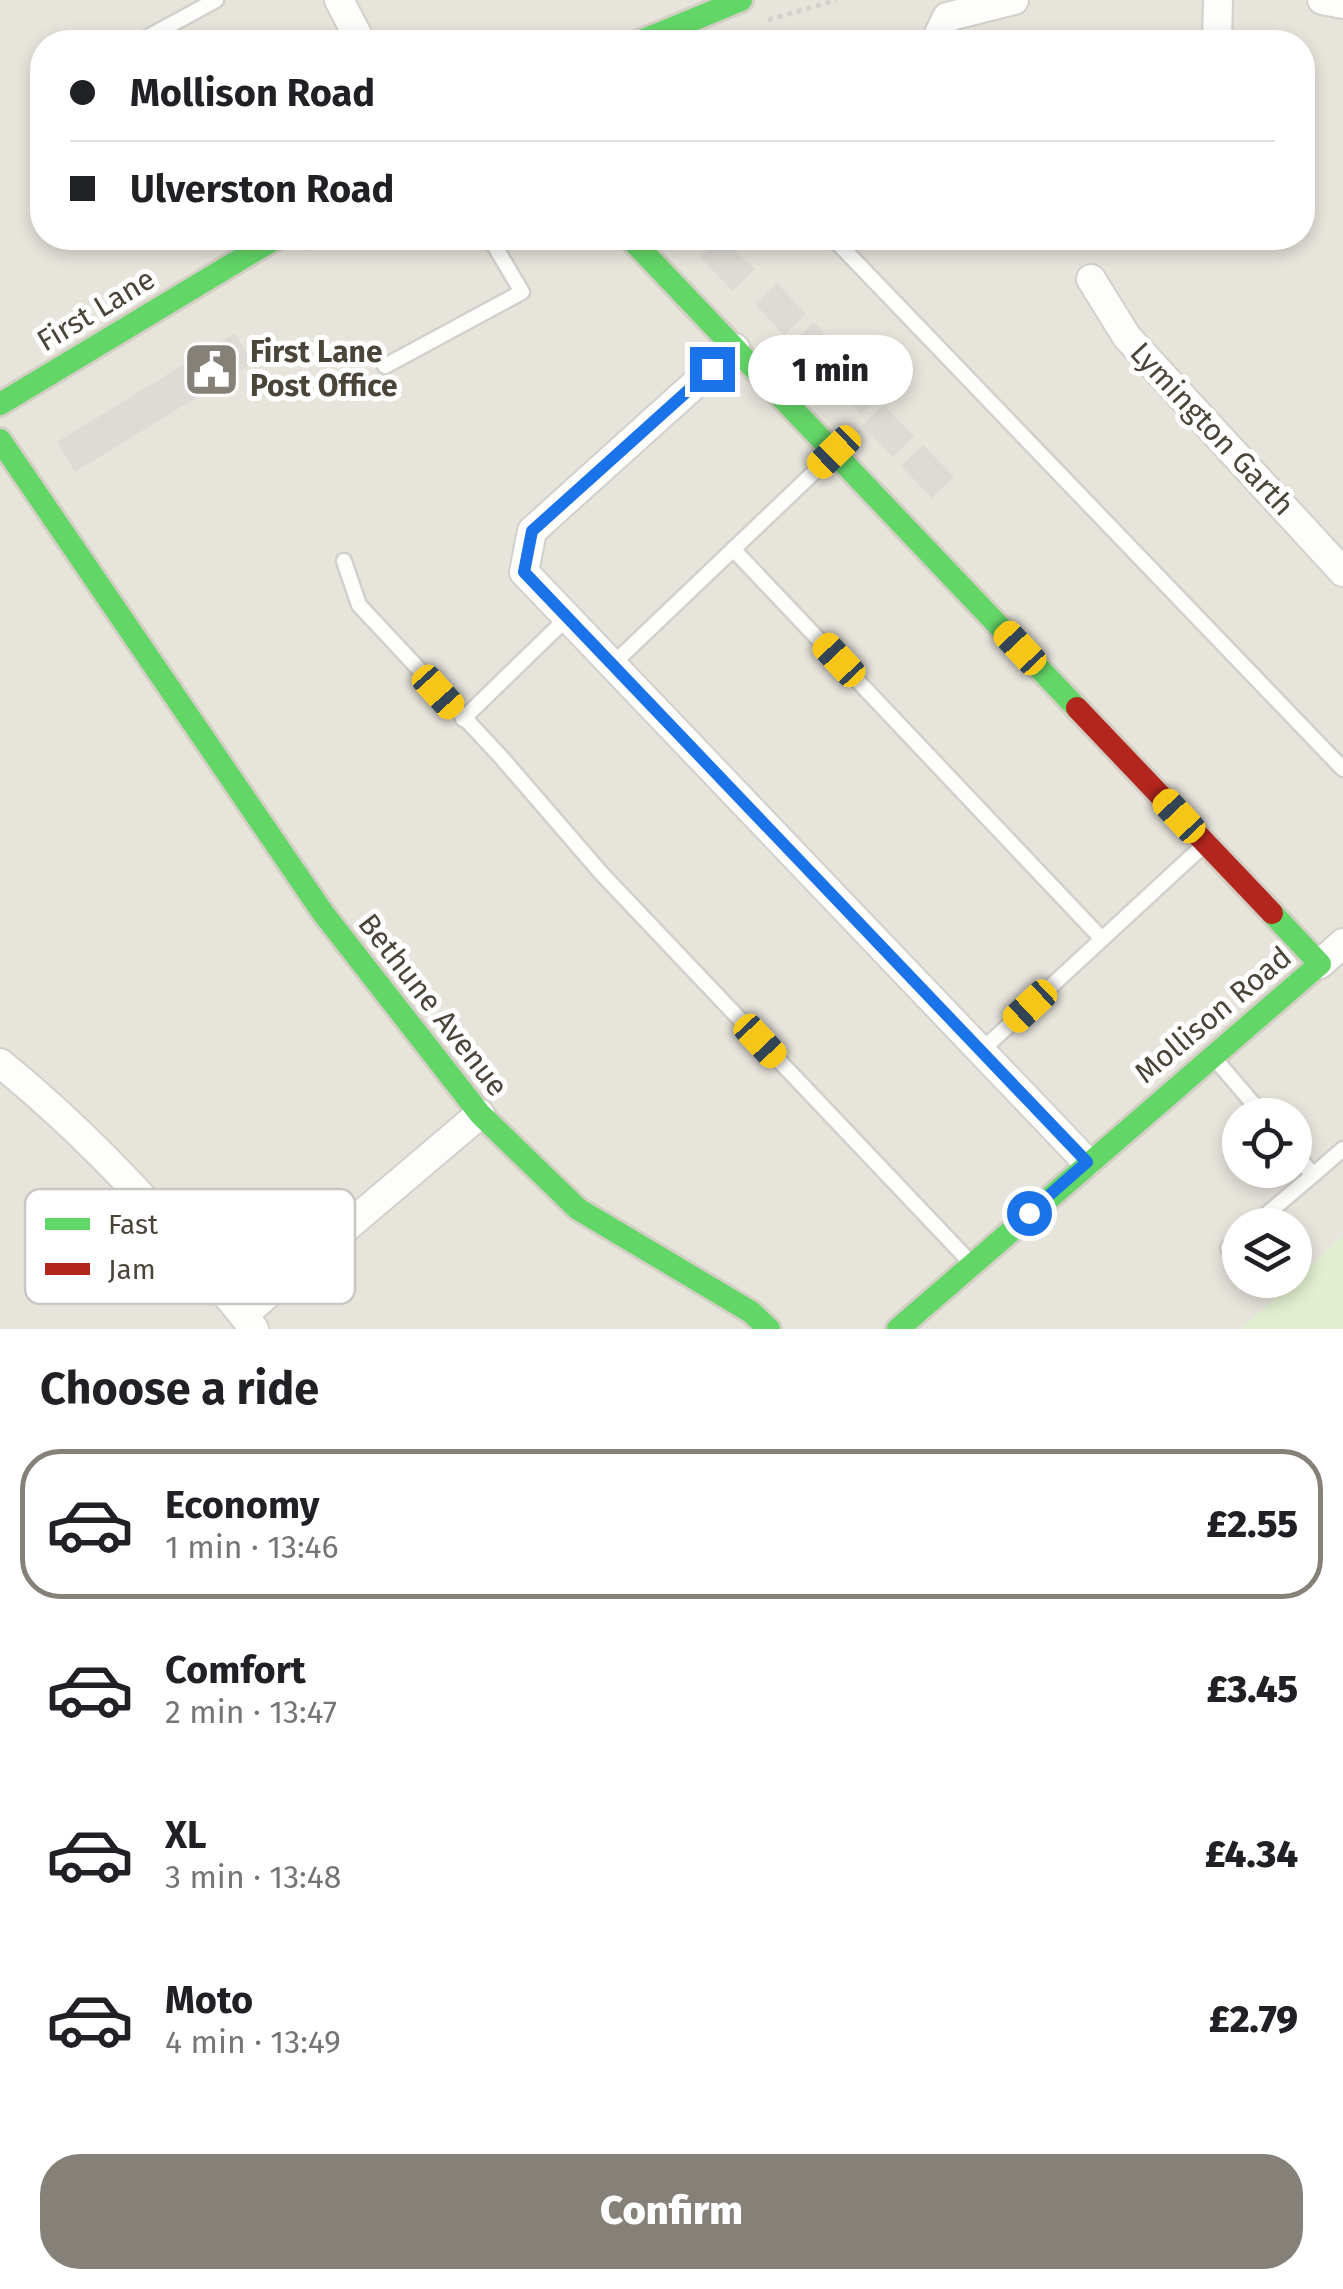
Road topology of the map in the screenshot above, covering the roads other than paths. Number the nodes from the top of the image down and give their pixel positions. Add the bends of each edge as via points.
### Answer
1 (216, 0) edge
2 (339, 0) edge
3 (741, 0) edge
4 (1014, 0) edge
5 (1218, 0) edge
6 (1322, 0) edge
7 (1343, 4) edge
8 (161, 30) edge
9 (355, 30) edge
10 (668, 30) edge
11 (941, 30) edge
12 (1217, 30) edge
13 (256, 250) edge
14 (497, 250) edge
15 (642, 250) edge
16 (845, 250) edge
17 (1091, 279) dead end
18 (728, 340) junction
19 (385, 366) dead end
20 (0, 404) edge
21 (0, 440) edge
22 (834, 452) junction
23 (733, 549) junction
24 (344, 561) dead end
25 (1343, 572) edge
26 (568, 616) junction
27 (614, 664) junction
28 (463, 719) junction
29 (1343, 768) edge
30 (1205, 844) junction
31 (1102, 939) junction
32 (1343, 944) edge
33 (1320, 964) junction
34 (982, 1050) junction
35 (1211, 1055) junction
36 (0, 1063) edge
37 (1248, 1098) edge
38 (480, 1114) junction
39 (1343, 1149) edge
40 (1087, 1162) junction
41 (1313, 1174) joint
42 (135, 1189) edge
43 (1274, 1208) edge
44 (355, 1227) edge
45 (972, 1264) junction
46 (269, 1304) edge
47 (249, 1322) edge
48 (769, 1329) edge
49 (898, 1329) edge

1 - 8 lane
2 - 9 street
3 - 10 street
4 - 11 street via 947,17
5 - 12 street
6 - 7 street
13 - 20 street, First Lane
14 - 19 lane via 522,292
15 - 18 street, Mollison Road
16 - 29 lane
17 - 25 street, Lymington Garth via 1127,337
18 - 22 street, Mollison Road
18 - 26 street via 644,434 532,531 524,572
21 - 38 street, Bethune Avenue via 323,913
22 - 23 lane
22 - 30 street, Mollison Road
23 - 27 lane
23 - 31 lane
24 - 28 lane via 359,606
26 - 27 street
26 - 28 lane
27 - 34 street
28 - 45 lane
30 - 31 lane
30 - 33 street, Mollison Road
31 - 34 lane
32 - 33 street
33 - 35 street, Mollison Road
34 - 40 street
35 - 37 lane
35 - 40 street, Mollison Road
36 - 42 street
38 - 44 street
38 - 48 street, Bethune Avenue via 578,1209
39 - 41 lane
40 - 45 street, Mollison Road
41 - 43 lane
45 - 49 street, Mollison Road
46 - 47 street

